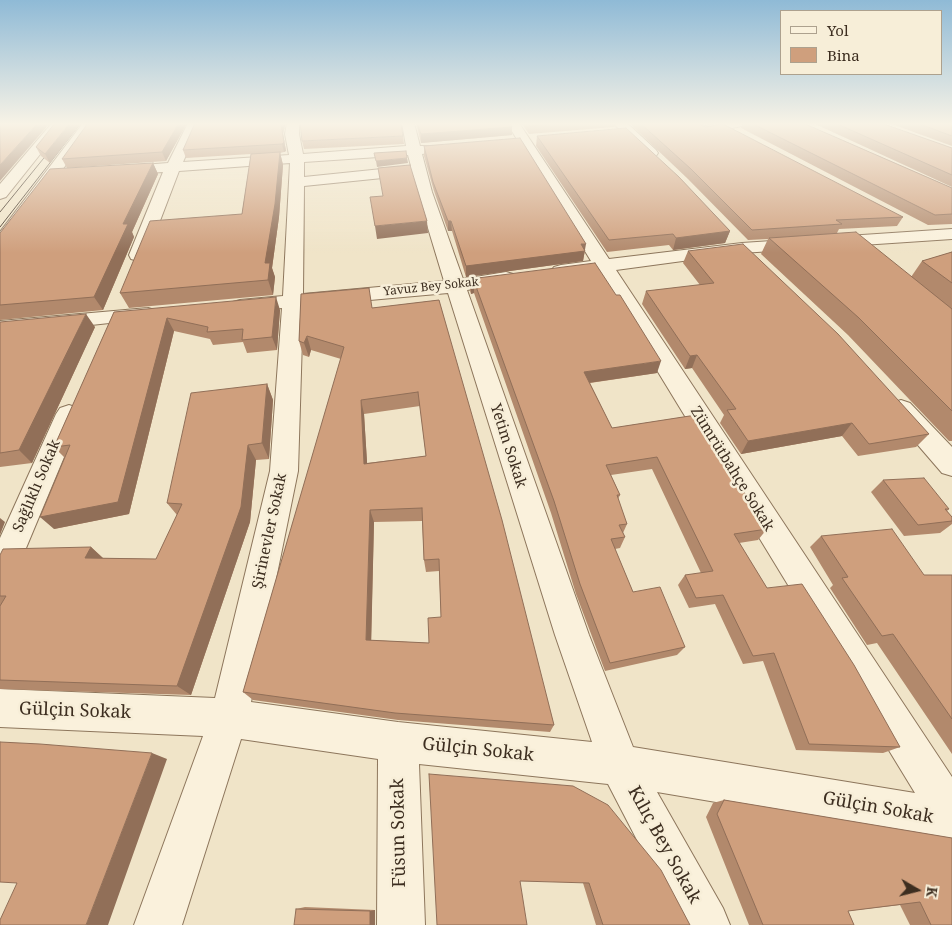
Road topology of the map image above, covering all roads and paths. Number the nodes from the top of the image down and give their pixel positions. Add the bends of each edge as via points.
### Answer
1 (24, 166) edge
2 (58, 166) edge
3 (296, 166) edge
4 (343, 166) edge
5 (343, 166) edge
6 (418, 166) edge
7 (540, 166) edge
8 (173, 167) junction
9 (297, 170) junction
10 (107, 172) edge
11 (70, 174) edge
12 (51, 175) junction
13 (0, 194) edge
14 (906, 223) dead end
15 (952, 234) edge
16 (932, 237) junction
17 (735, 241) junction
18 (851, 241) junction
19 (0, 244) edge
20 (952, 248) edge
21 (873, 259) edge
22 (604, 267) junction
23 (762, 268) edge
24 (456, 286) junction
25 (293, 301) junction
26 (217, 308) edge
27 (169, 312) edge
28 (108, 327) junction
29 (0, 328) edge
30 (886, 392) edge
31 (76, 397) edge
32 (952, 465) edge
33 (0, 574) edge
34 (0, 708) edge
35 (229, 718) junction
36 (398, 742) junction
37 (620, 765) junction
38 (952, 815) edge
39 (952, 821) edge
40 (158, 925) edge
41 (401, 925) edge
42 (706, 925) edge

1 - 13 street
2 - 12 street
3 - 9 street, Şirinevler Sokak
4 - 9 street
5 - 9 street
6 - 24 street, Yetim Sokak
7 - 22 street, Zümrütbahçe Sokak
8 - 9 street
8 - 10 street
8 - 28 street
9 - 25 street, Şirinevler Sokak
11 - 12 street
12 - 19 street
14 - 16 street
15 - 16 street, Yavuz Bey Sokak
16 - 18 street, Yavuz Bey Sokak
16 - 20 street
17 - 18 street, Yavuz Bey Sokak
17 - 22 street, Yavuz Bey Sokak
17 - 23 street
18 - 21 street
22 - 24 street, Yavuz Bey Sokak
22 - 38 street, Zümrütbahçe Sokak
24 - 25 street, Yavuz Bey Sokak
24 - 37 street, Yetim Sokak via 572,636
25 - 26 street, Yavuz Bey Sokak
25 - 35 street, Şirinevler Sokak via 284,470
27 - 28 street
28 - 29 street
30 - 32 street
31 - 33 street, Sağlıklı Sokak
34 - 35 street, Gülçin Sokak
35 - 36 street, Gülçin Sokak
35 - 40 street, Şirinevler Sokak
36 - 37 street, Gülçin Sokak
36 - 41 street, Füsun Sokak
37 - 39 street, Gülçin Sokak
37 - 42 street, Kılıç Bey Sokak

